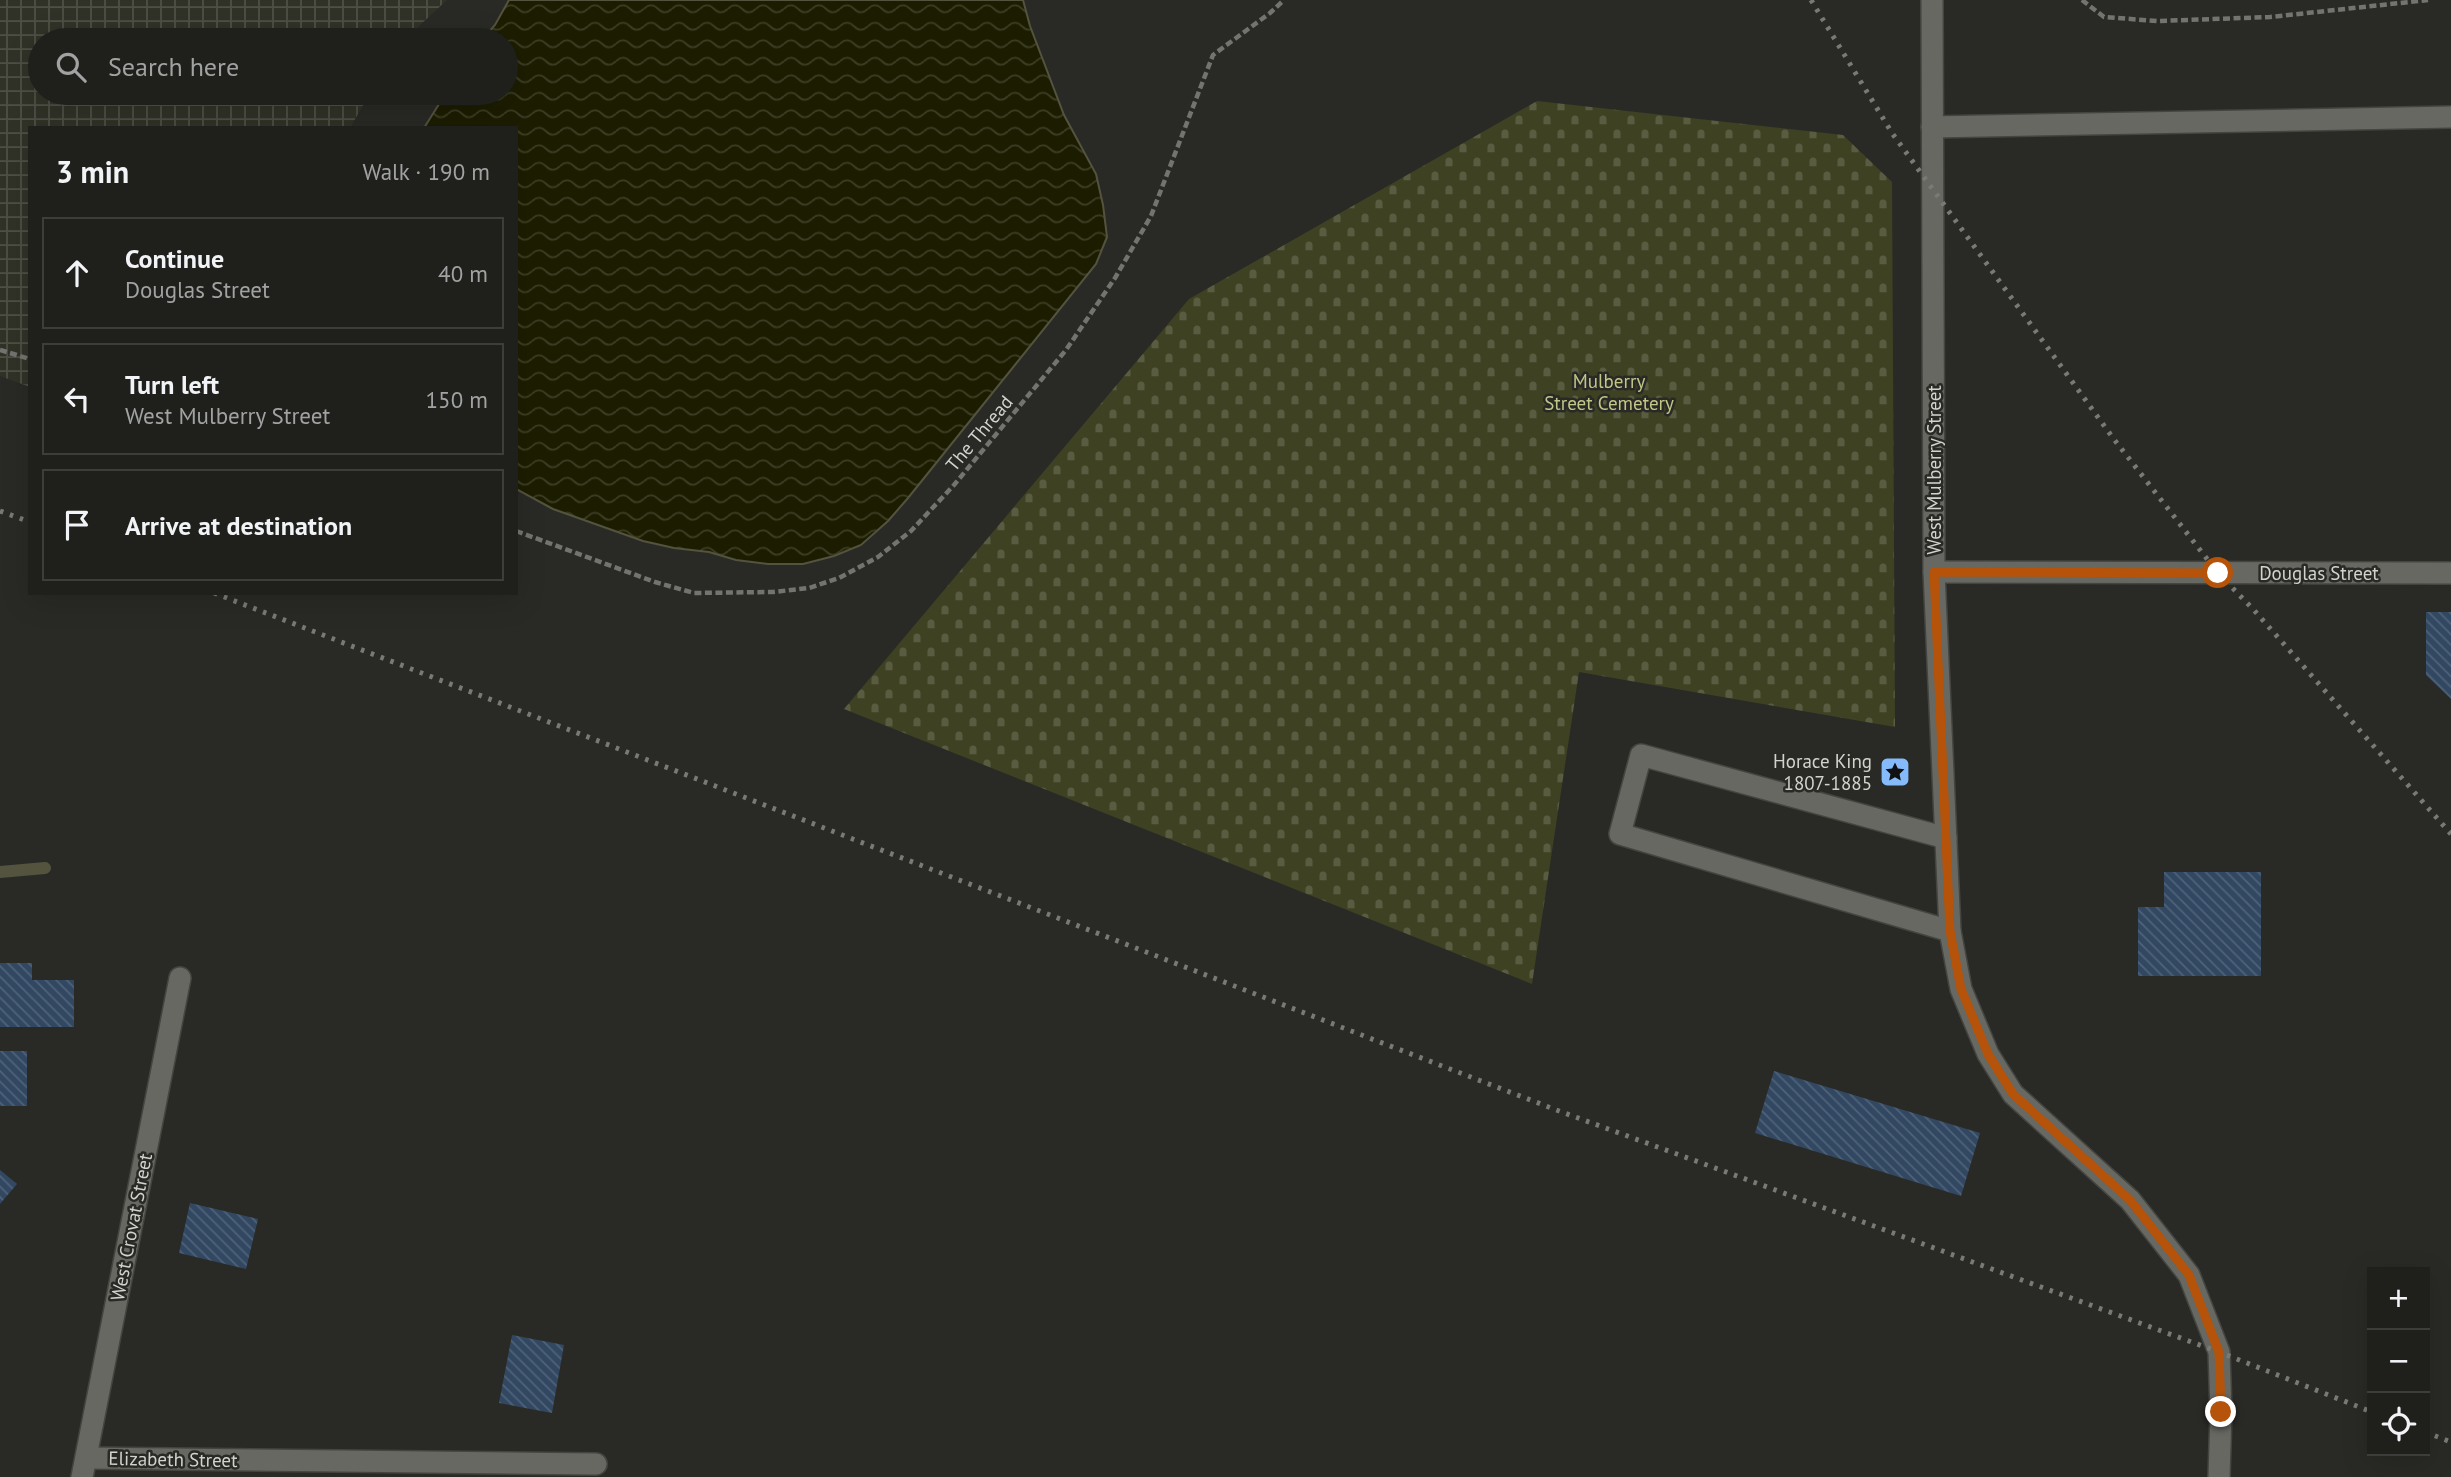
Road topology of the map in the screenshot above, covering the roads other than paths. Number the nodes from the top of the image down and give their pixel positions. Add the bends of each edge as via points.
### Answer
1 (1932, 0) edge
2 (2451, 117) edge
3 (1932, 127) junction
4 (1934, 572) junction
5 (2451, 573) edge
6 (1946, 838) junction
7 (1950, 931) junction
8 (180, 978) dead end
9 (596, 1464) dead end
10 (84, 1468) edge
11 (2219, 1477) edge

1 - 3 street, West Mulberry Street
2 - 3 street
3 - 4 street, West Mulberry Street
4 - 5 street, Douglas Street
4 - 6 street, West Mulberry Street
6 - 7 street, West Mulberry Street
6 - 7 street via 1641,755 1620,834
7 - 11 street, West Mulberry Street via 1961,989 1988,1054 2013,1094 2130,1200 2189,1275 2219,1352
8 - 10 street, West Crovat Street
9 - 10 street, Elizabeth Street

